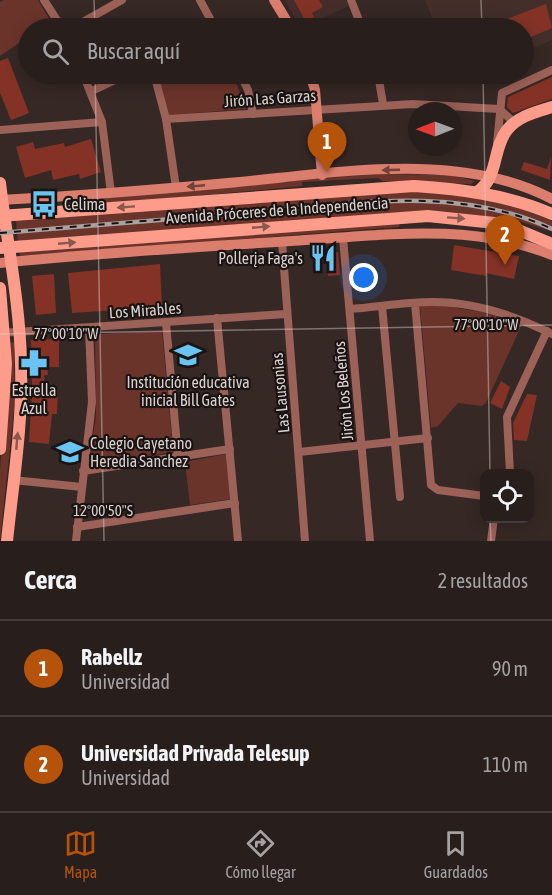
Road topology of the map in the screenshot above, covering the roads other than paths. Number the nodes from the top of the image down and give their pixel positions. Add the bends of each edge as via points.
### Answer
1 (44, 0) edge
2 (122, 0) edge
3 (200, 0) edge
4 (274, 0) edge
5 (351, 0) edge
6 (56, 18) edge
7 (90, 18) edge
8 (208, 18) edge
9 (285, 18) edge
10 (358, 18) edge
11 (552, 70) edge
12 (534, 78) edge
13 (88, 84) edge
14 (107, 84) edge
15 (157, 84) edge
16 (245, 84) edge
17 (312, 84) edge
18 (380, 84) edge
19 (521, 84) edge
20 (92, 91) junction
21 (383, 104) junction
22 (552, 107) edge
23 (317, 108) junction
24 (499, 109) junction
25 (253, 114) junction
26 (166, 119) junction
27 (102, 122) junction
28 (515, 123) junction
29 (0, 130) edge
30 (497, 153) junction
31 (322, 175) junction
32 (491, 177) junction
33 (0, 183) edge
34 (176, 188) junction
35 (477, 192) junction
36 (111, 193) junction
37 (552, 199) edge
38 (1, 200) edge
39 (552, 214) edge
40 (2, 216) edge
41 (344, 238) junction
42 (282, 242) junction
43 (551, 246) edge
44 (4, 248) edge
45 (5, 262) edge
46 (0, 288) edge
47 (415, 303) junction
48 (382, 306) junction
49 (350, 309) junction
50 (286, 314) junction
51 (217, 318) junction
52 (166, 323) junction
53 (89, 328) junction
54 (20, 332) junction
55 (549, 332) edge
56 (2, 333) edge
57 (428, 438) junction
58 (395, 442) junction
59 (361, 445) junction
60 (0, 449) edge
61 (230, 449) junction
62 (299, 452) junction
63 (178, 456) junction
64 (510, 469) edge
65 (83, 471) junction
66 (13, 480) junction
67 (82, 487) junction
68 (480, 495) edge
69 (400, 497) dead end
70 (235, 503) junction
71 (493, 523) edge
72 (77, 527) junction
73 (7, 541) edge
74 (76, 541) edge
75 (238, 541) edge
76 (305, 541) edge
77 (369, 541) edge
78 (491, 541) edge

1 - 6 street
2 - 7 street
3 - 8 street
4 - 9 main road
5 - 10 street
11 - 12 street
13 - 20 street
14 - 20 street
15 - 26 street
16 - 25 street
17 - 23 main road
18 - 21 street
19 - 24 street via 503,92
20 - 27 street
21 - 23 street, Jirón Las Garzas
21 - 24 street, Jirón Las Garzas
22 - 28 main road
23 - 25 street, Jirón Las Garzas
23 - 31 main road
24 - 28 street
24 - 30 street
25 - 26 street, Jirón Las Garzas
26 - 34 street
27 - 29 street
27 - 36 street
28 - 30 main road via 507,130
30 - 32 main road
32 -> 31 main road, Avenida Próceres de la Independencia via 407,170
31 -> 34 main road, Avenida Próceres de la Independencia
32 - 35 main road
32 - 37 main road, Avenida Próceres de la Independencia
33 - 38 main road
34 - 36 main road, Avenida Próceres de la Independencia
35 - 39 main road, Avenida Próceres de la Independencia
35 -> 40 main road, Avenida Próceres de la Independencia via 397,186
36 - 38 main road, Avenida Próceres de la Independencia
38 - 40 main road
40 - 44 main road
41 - 42 main road, Avenida Próceres de la Independencia
41 - 43 main road, Avenida Próceres de la Independencia via 471,233
41 - 49 street, Jirón Los Beleños
42 - 45 main road, Avenida Próceres de la Independencia
42 - 50 street, Las Lausonias
44 -> 43 main road, Avenida Próceres de la Independencia via 428,216 504,224
44 - 45 main road
45 - 54 main road
46 - 56 main road
47 - 48 street
47 - 55 street via 476,307
47 - 57 street
48 - 49 street
48 - 58 street
49 - 59 street, Jirón Los Beleños
50 - 51 street, Los Mirables
50 - 62 street, Las Lausonias
51 - 52 street, Los Mirables
51 - 61 street
52 - 53 street, Los Mirables
52 - 63 street
53 - 54 street, Los Mirables
53 - 65 street via 93,384
54 - 56 street, Los Mirables
66 -> 54 main road via 22,392
55 - 64 street via 507,417
56 - 60 main road via 5,376
57 - 58 street
57 - 68 street via 434,489
58 - 59 street
58 - 69 street
59 - 62 street
59 - 77 street, Jirón Los Beleños
61 - 63 street
61 - 70 street
62 - 76 street, Las Lausonias
63 - 65 street
65 - 67 street
66 - 67 street
66 - 73 main road
67 - 72 street
70 - 72 street
70 - 75 street
71 - 78 street
72 - 74 street

